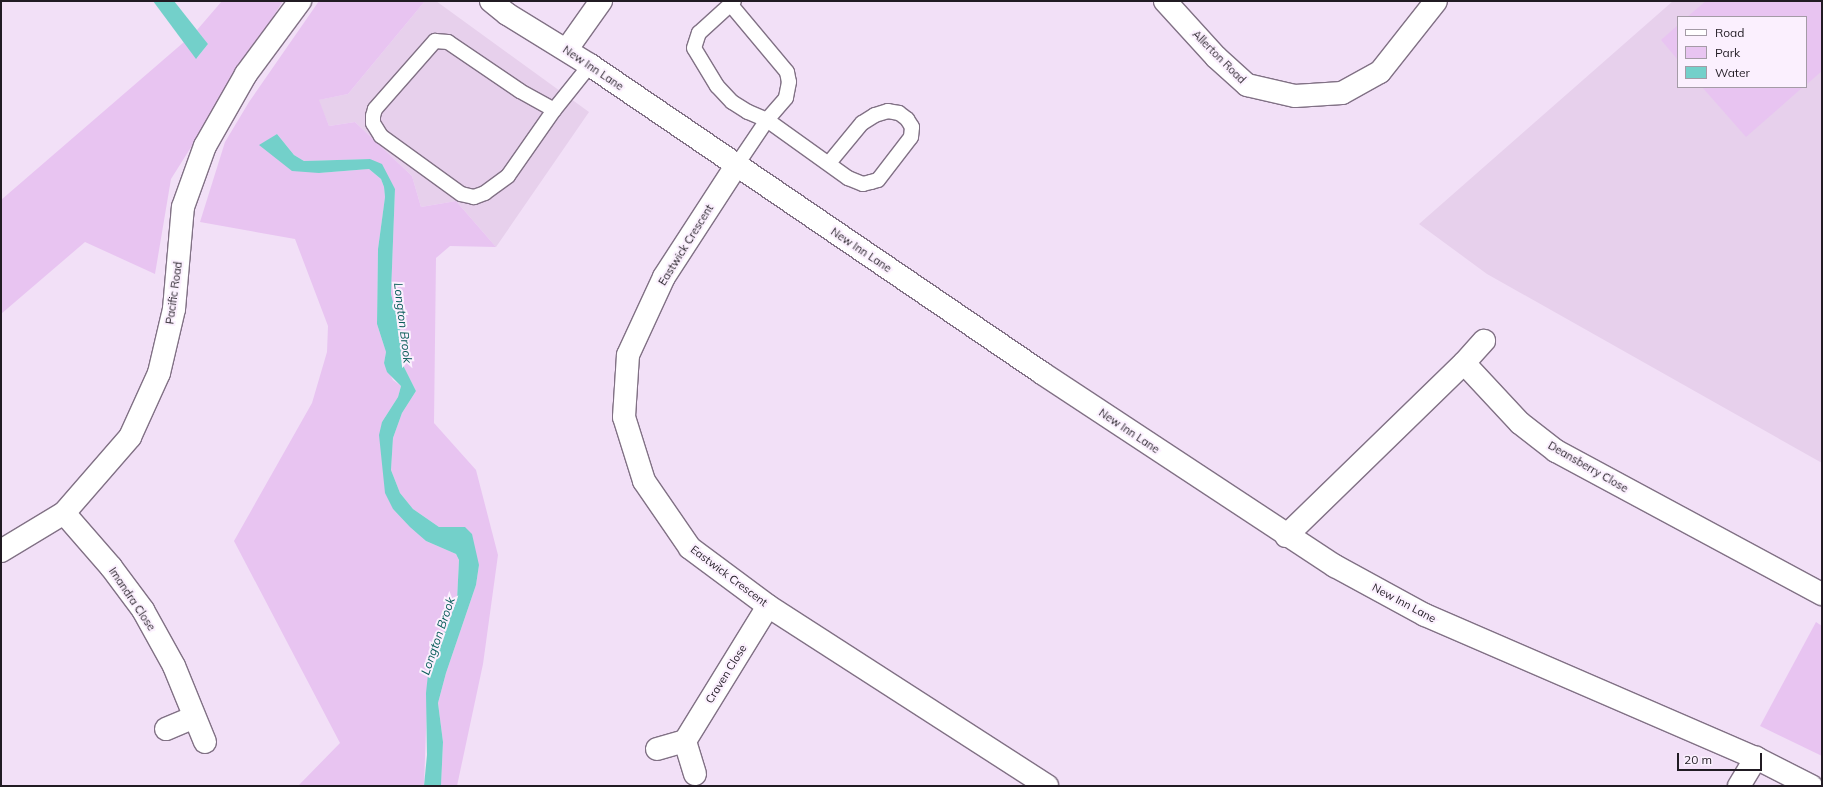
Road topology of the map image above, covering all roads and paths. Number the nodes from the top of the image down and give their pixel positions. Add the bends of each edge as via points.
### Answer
1 (300, 1) edge
2 (490, 1) edge
3 (601, 1) edge
4 (1166, 1) edge
5 (1436, 1) edge
6 (732, 3) edge
7 (567, 49) junction
8 (590, 65) junction
9 (554, 110) junction
10 (767, 120) junction
11 (829, 163) junction
12 (736, 166) junction
13 (1484, 341) dead end
14 (1464, 363) junction
15 (64, 513) junction
16 (1286, 536) junction
17 (1, 551) edge
18 (1822, 594) edge
19 (768, 606) junction
20 (194, 717) junction
21 (166, 729) dead end
22 (685, 741) junction
23 (205, 742) dead end
24 (657, 749) dead end
25 (1756, 758) junction
26 (695, 774) dead end
27 (1047, 786) edge
28 (1739, 786) edge
29 (1811, 786) edge

1 - 15 street, Pacific Road via 246,74 205,146 183,207 174,309 159,373 130,437
2 - 7 street, New Inn Lane via 507,14
3 - 7 street
4 - 5 street, Allerton Road via 1216,57 1247,85 1295,96 1342,93 1380,72
6 - 10 lane via 787,72 789,82 786,98
6 - 10 lane via 699,33 694,48 717,86 732,102
7 - 8 street, New Inn Lane
8 - 9 lane
8 - 12 street, New Inn Lane
9 - 9 lane via 520,91 448,42 442,41 429,46 375,109 373,123 381,136 461,194 474,196 485,193 508,176
10 - 11 lane
10 - 12 lane
11 - 11 lane via 848,178 862,184 878,180 911,137 912,127 899,113 888,111 875,115 862,123
12 - 16 street, New Inn Lane
12 - 19 street, Eastwick Crescent via 664,277 628,355 624,417 644,481 690,548
13 - 14 street
14 - 16 street
14 - 18 street, Deansberry Close via 1520,424 1556,451
15 - 17 street, Pacific Road
15 - 20 street, Imandra Close via 111,567 143,610 174,666
16 - 25 street, New Inn Lane via 1426,615
19 - 22 street, Craven Close
19 - 27 street, Eastwick Crescent
20 - 21 street
20 - 23 street, Imandra Close
22 - 24 street
22 - 26 street
25 - 28 street
25 - 29 street, New Inn Lane

